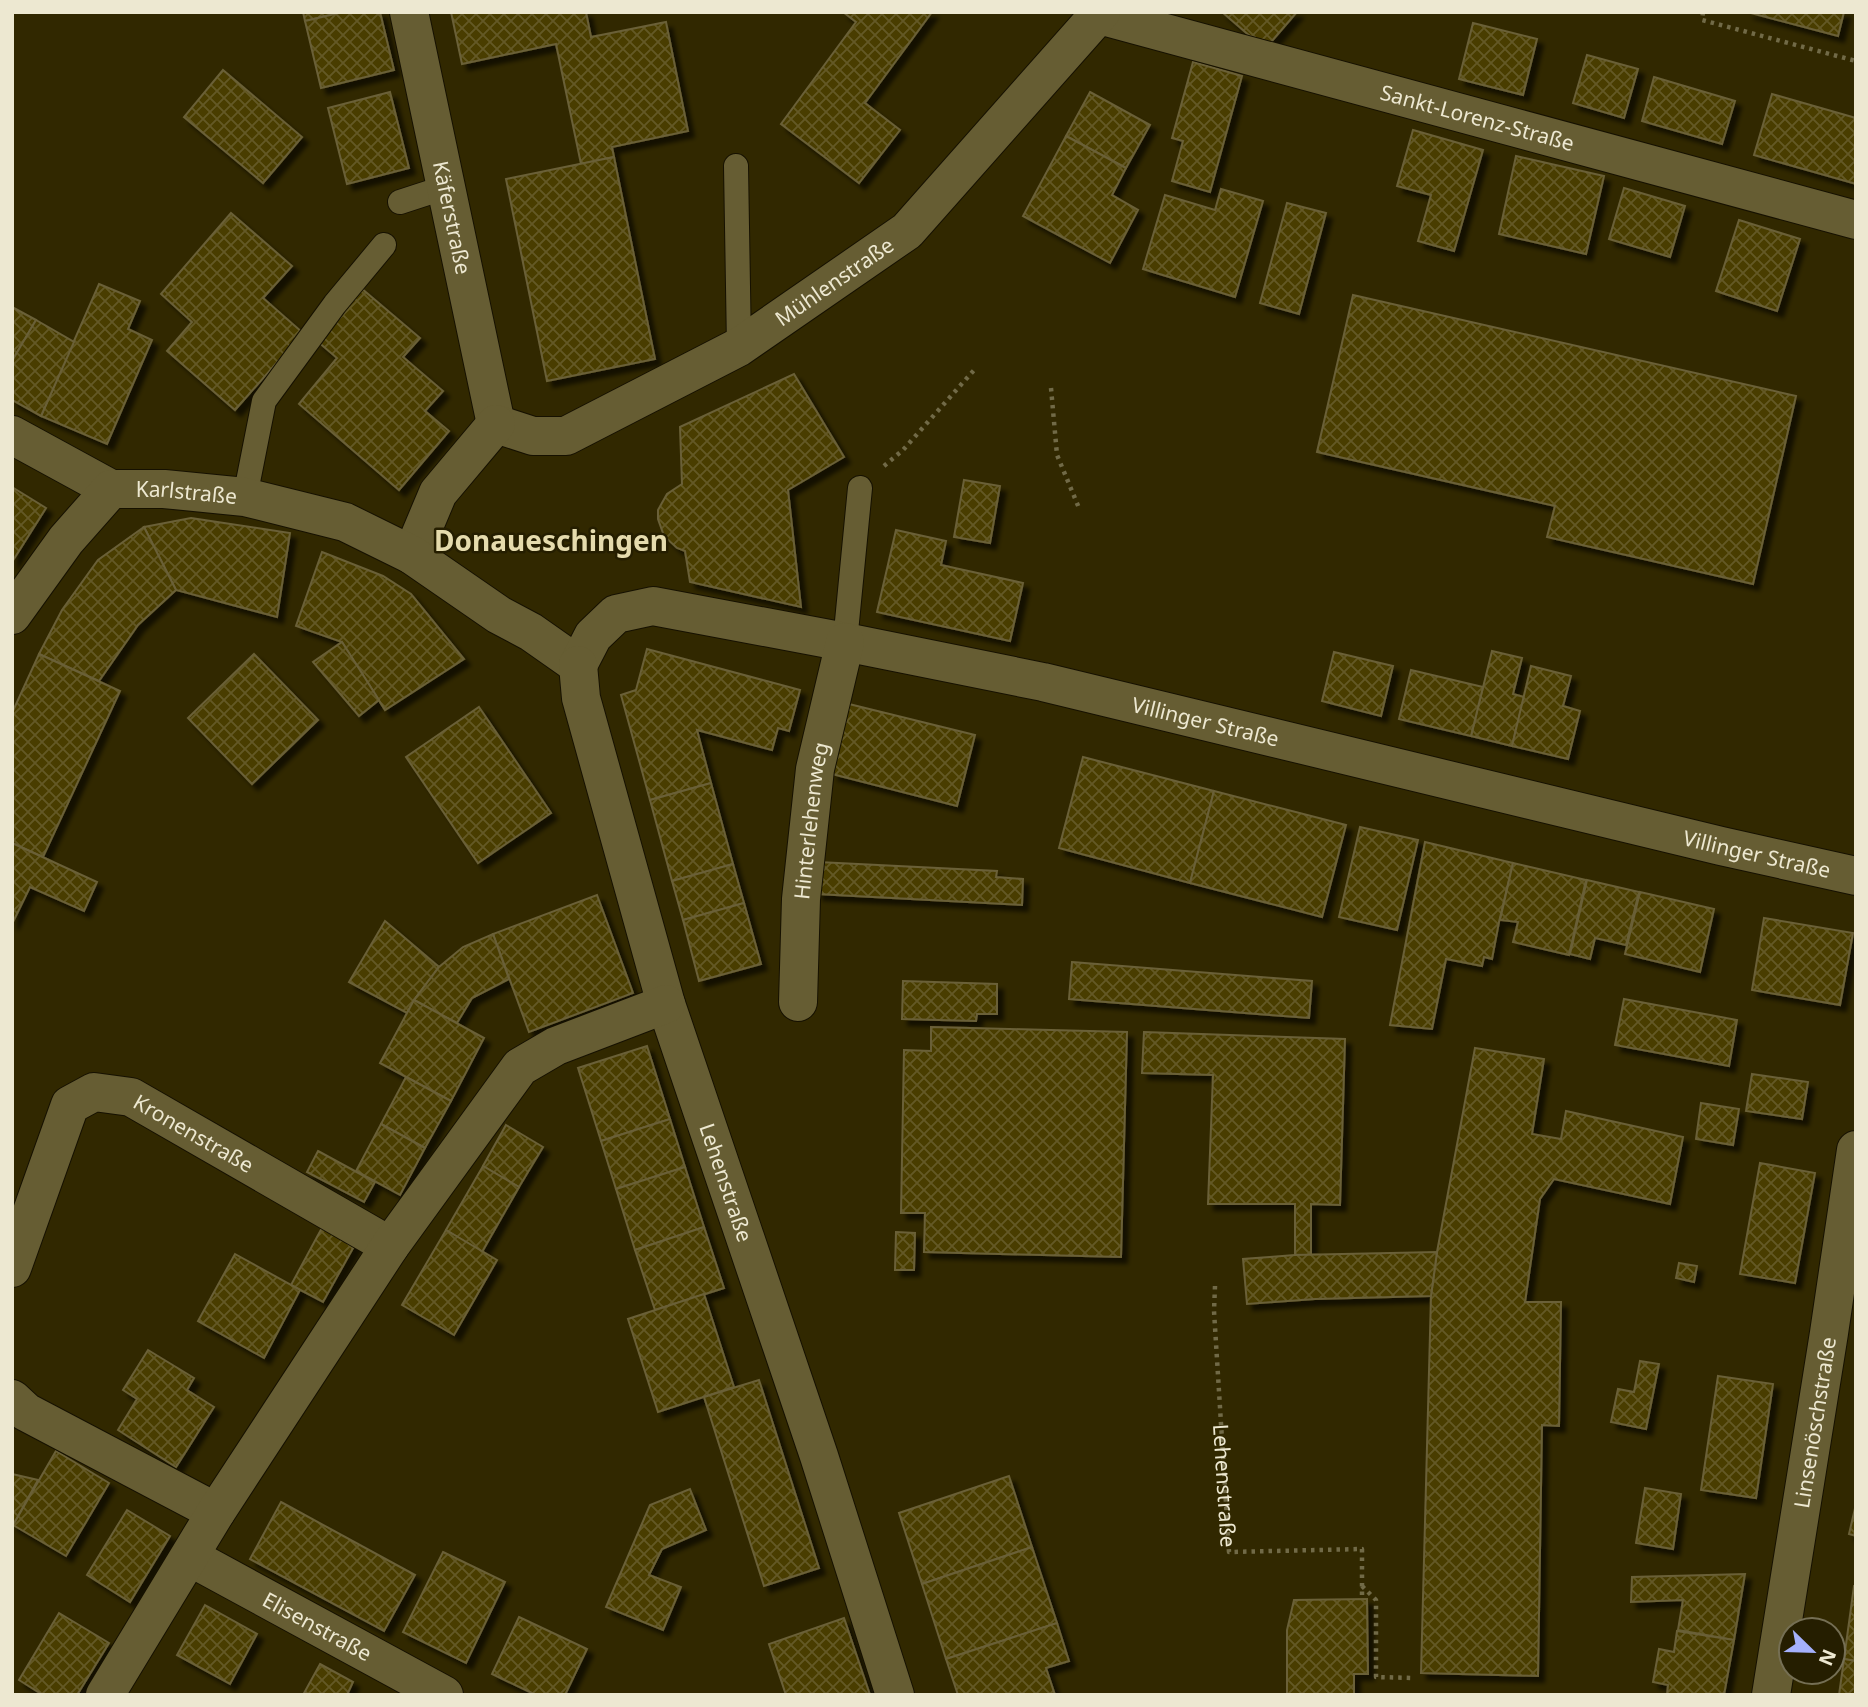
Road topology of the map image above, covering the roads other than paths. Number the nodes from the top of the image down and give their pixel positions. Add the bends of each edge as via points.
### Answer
1 (409, 12) edge
2 (1100, 14) edge
3 (736, 166) dead end
4 (446, 187) junction
5 (400, 202) dead end
6 (1856, 220) edge
7 (384, 245) dead end
8 (739, 347) junction
9 (496, 424) junction
10 (12, 435) edge
11 (860, 488) road end
12 (111, 489) junction
13 (245, 497) junction
14 (412, 555) junction
15 (12, 615) edge
16 (845, 642) junction
17 (578, 665) junction
18 (1856, 876) edge
19 (798, 1002) dead end
20 (666, 1004) junction
21 (1856, 1150) edge
22 (390, 1246) junction
23 (12, 1268) edge
24 (1842, 1337) edge
25 (12, 1399) edge
26 (216, 1512) junction
27 (190, 1557) junction
28 (105, 1695) edge
29 (444, 1695) edge
30 (895, 1695) edge
31 (1771, 1695) edge

1 - 4 street, Käferstraße
2 - 6 street, Sankt-Lorenz-Straße
2 - 8 street, Mühlenstraße via 907,231
3 - 8 lane
4 - 5 lane
4 - 9 street, Käferstraße
7 - 13 lane via 264,401
8 - 9 street, Mühlenstraße via 566,436 533,436
9 - 14 street via 438,493
10 - 12 street
11 - 16 lane
12 - 13 street, Karlstraße
12 - 15 street, Karlstraße via 66,540
13 - 14 street, Karlstraße via 345,523
14 - 17 street, Karlstraße
16 - 17 street, Villinger Straße via 653,606 616,614 593,636
16 - 18 street, Villinger Straße via 1043,682
16 - 19 street, Hinterlehenweg via 815,769 801,899
17 - 20 street, Lehenstraße via 580,698
20 - 22 street via 555,1046 520,1067
20 - 30 street, Lehenstraße
21 - 24 street, Linsenöschstraße
22 - 23 street, Kronenstraße via 131,1097 94,1092 70,1105
22 - 26 street
24 - 31 street, Linsenöschstraße
25 - 26 street via 26,1412
26 - 27 street
27 - 28 street
27 - 29 street, Elisenstraße

